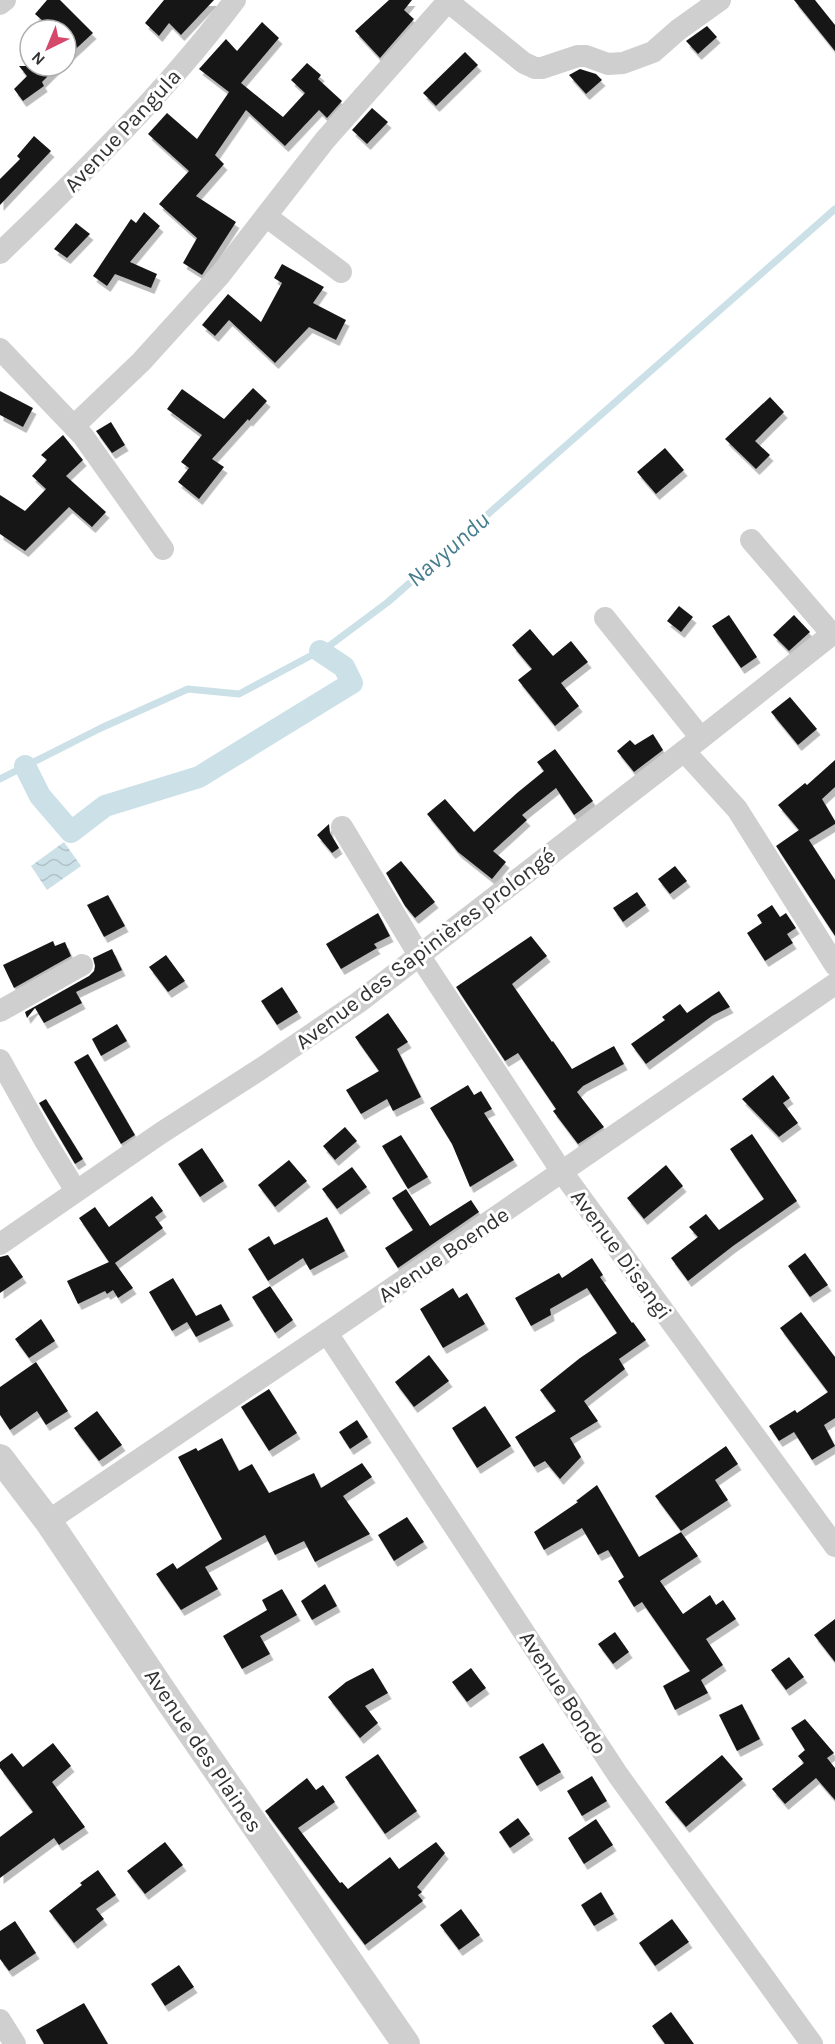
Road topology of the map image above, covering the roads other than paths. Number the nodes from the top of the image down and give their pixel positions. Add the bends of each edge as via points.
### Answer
1 (4, 0) edge
2 (236, 0) edge
3 (447, 0) edge
4 (720, 0) edge
5 (0, 4) edge
6 (267, 217) junction
7 (0, 253) edge
8 (340, 272) dead end
9 (0, 349) edge
10 (74, 426) junction
11 (751, 540) dead end
12 (164, 549) dead end
13 (605, 618) dead end
14 (834, 633) edge
15 (693, 745) junction
16 (342, 827) dead end
17 (419, 956) junction
18 (82, 965) dead end
19 (835, 965) edge
20 (835, 984) edge
21 (0, 1011) edge
22 (0, 1060) edge
23 (562, 1172) junction
24 (76, 1191) junction
25 (0, 1244) edge
26 (327, 1333) junction
27 (0, 1458) edge
28 (48, 1521) junction
29 (835, 1546) edge
30 (0, 2020) edge
31 (15, 2044) edge
32 (406, 2044) edge
33 (812, 2044) edge

1 - 5 street
2 - 7 street, Avenue Pangula via 128,126
3 - 4 street via 524,63 542,68 578,56 608,64 653,52
3 - 6 street via 333,131
6 - 8 street
6 - 10 street via 141,362
9 - 10 street
10 - 12 street
11 - 14 street
13 - 15 street
14 - 15 street, Avenue des Sapinières prolongé
15 - 17 street, Avenue des Sapinières prolongé
15 - 19 street
16 - 17 street, Avenue Disangi
17 - 23 street, Avenue Disangi
17 - 24 street, Avenue des Sapinières prolongé via 359,1002
18 - 21 street
20 - 23 street, Avenue Boende
22 - 24 street
23 - 26 street, Avenue Boende
23 - 29 street, Avenue Disangi
24 - 25 street, Avenue des Sapinières prolongé
26 - 28 street, Avenue Boende
26 - 33 street, Avenue Bondo via 618,1775
27 - 28 street, Avenue des Plaines
28 - 32 street, Avenue des Plaines
30 - 31 street

